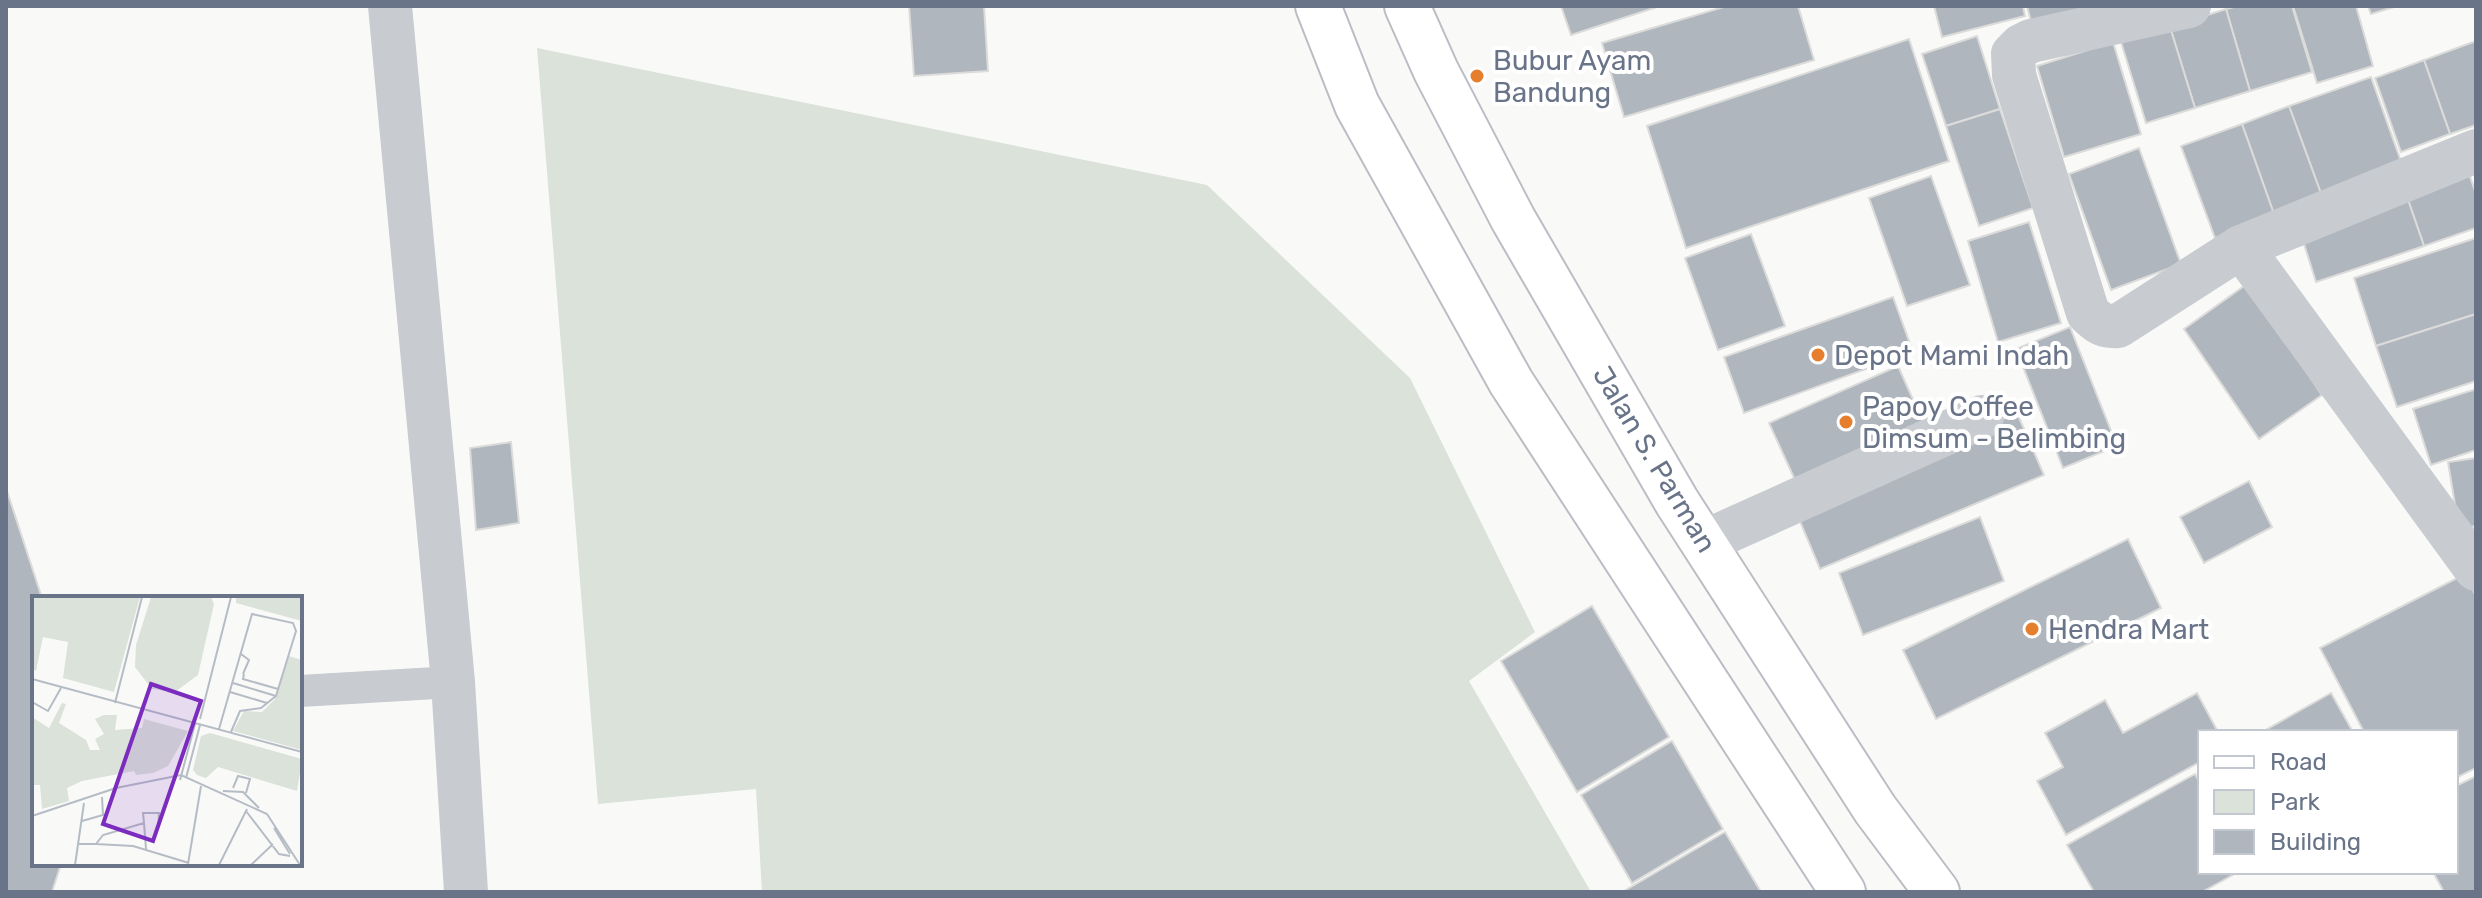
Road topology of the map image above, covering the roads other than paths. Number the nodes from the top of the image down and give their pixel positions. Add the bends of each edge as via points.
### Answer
1 (390, 6) edge
2 (1318, 6) edge
3 (1407, 6) edge
4 (2189, 6) edge
5 (2476, 151) edge
6 (2241, 247) junction
7 (1982, 417) dead end
8 (1704, 542) junction
9 (2476, 569) edge
10 (453, 682) junction
11 (302, 691) edge
12 (466, 892) edge
13 (1843, 892) edge
14 (1937, 892) edge

1 - 10 street
2 - 13 main road via 1357,105 1511,382
3 - 8 main road, Jalan S. Parman via 1513,219
4 - 6 street via 2031,41 2013,54 2014,75 2088,313 2097,322 2118,326
5 - 6 street
6 - 9 street
7 - 8 street
8 - 14 main road, Jalan S. Parman via 1875,809
10 - 11 lane
10 - 12 street

